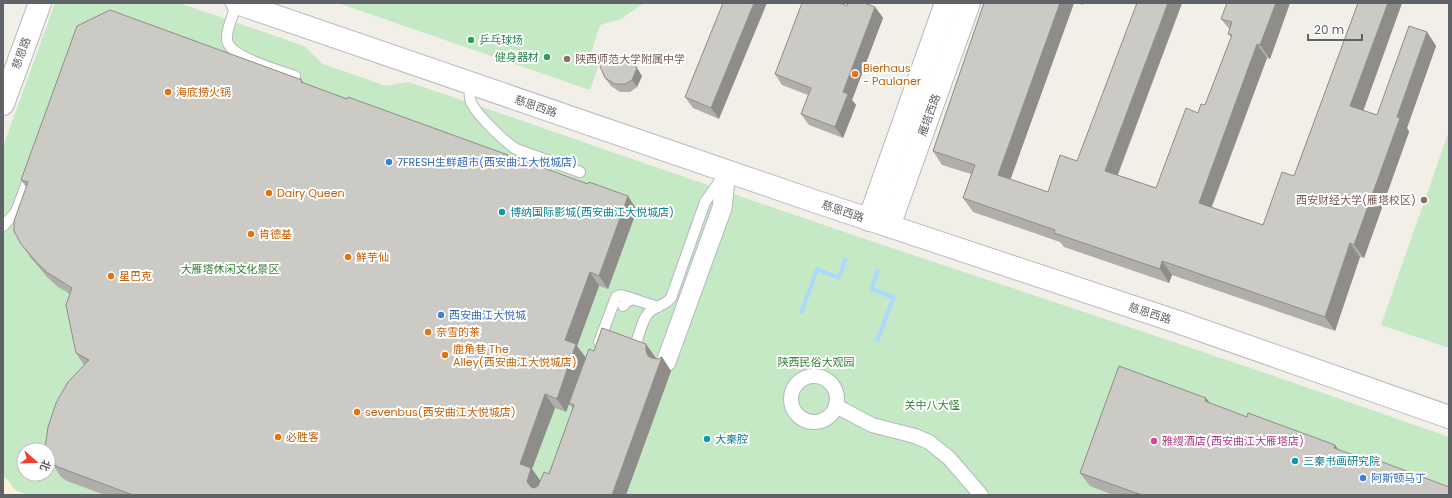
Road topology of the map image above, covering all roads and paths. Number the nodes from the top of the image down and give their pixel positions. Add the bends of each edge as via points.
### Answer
1 (40, 3) edge
2 (237, 3) edge
3 (946, 3) edge
4 (969, 3) edge
5 (295, 76) edge
6 (471, 83) junction
7 (4, 100) edge
8 (34, 163) edge
9 (726, 171) joint
10 (580, 172) dead end
11 (879, 223) junction
12 (3, 226) edge
13 (637, 300) junction
14 (624, 306) dead end
15 (658, 307) junction
16 (636, 343) edge
17 (596, 351) edge
18 (666, 362) dead end
19 (836, 406) dead end
20 (1449, 417) edge
21 (981, 495) edge

1 - 7 main road, 慈恩路
2 - 5 lane via 226,35 230,48 241,56
2 - 6 main road, 慈恩西路
3 - 11 main road, 雁塔西路
4 - 11 main road, 雁塔西路
6 - 10 lane via 470,100 474,107 510,145
6 - 11 main road, 慈恩西路
8 - 12 lane via 16,212
9 - 15 lane via 706,202 670,298 666,304
9 - 18 street via 722,208
11 - 20 main road, 慈恩西路
13 - 14 lane via 629,299
13 - 15 lane
13 - 17 lane via 621,295 616,297
15 - 16 lane via 646,316
19 - 21 street via 872,425 929,442 949,458

